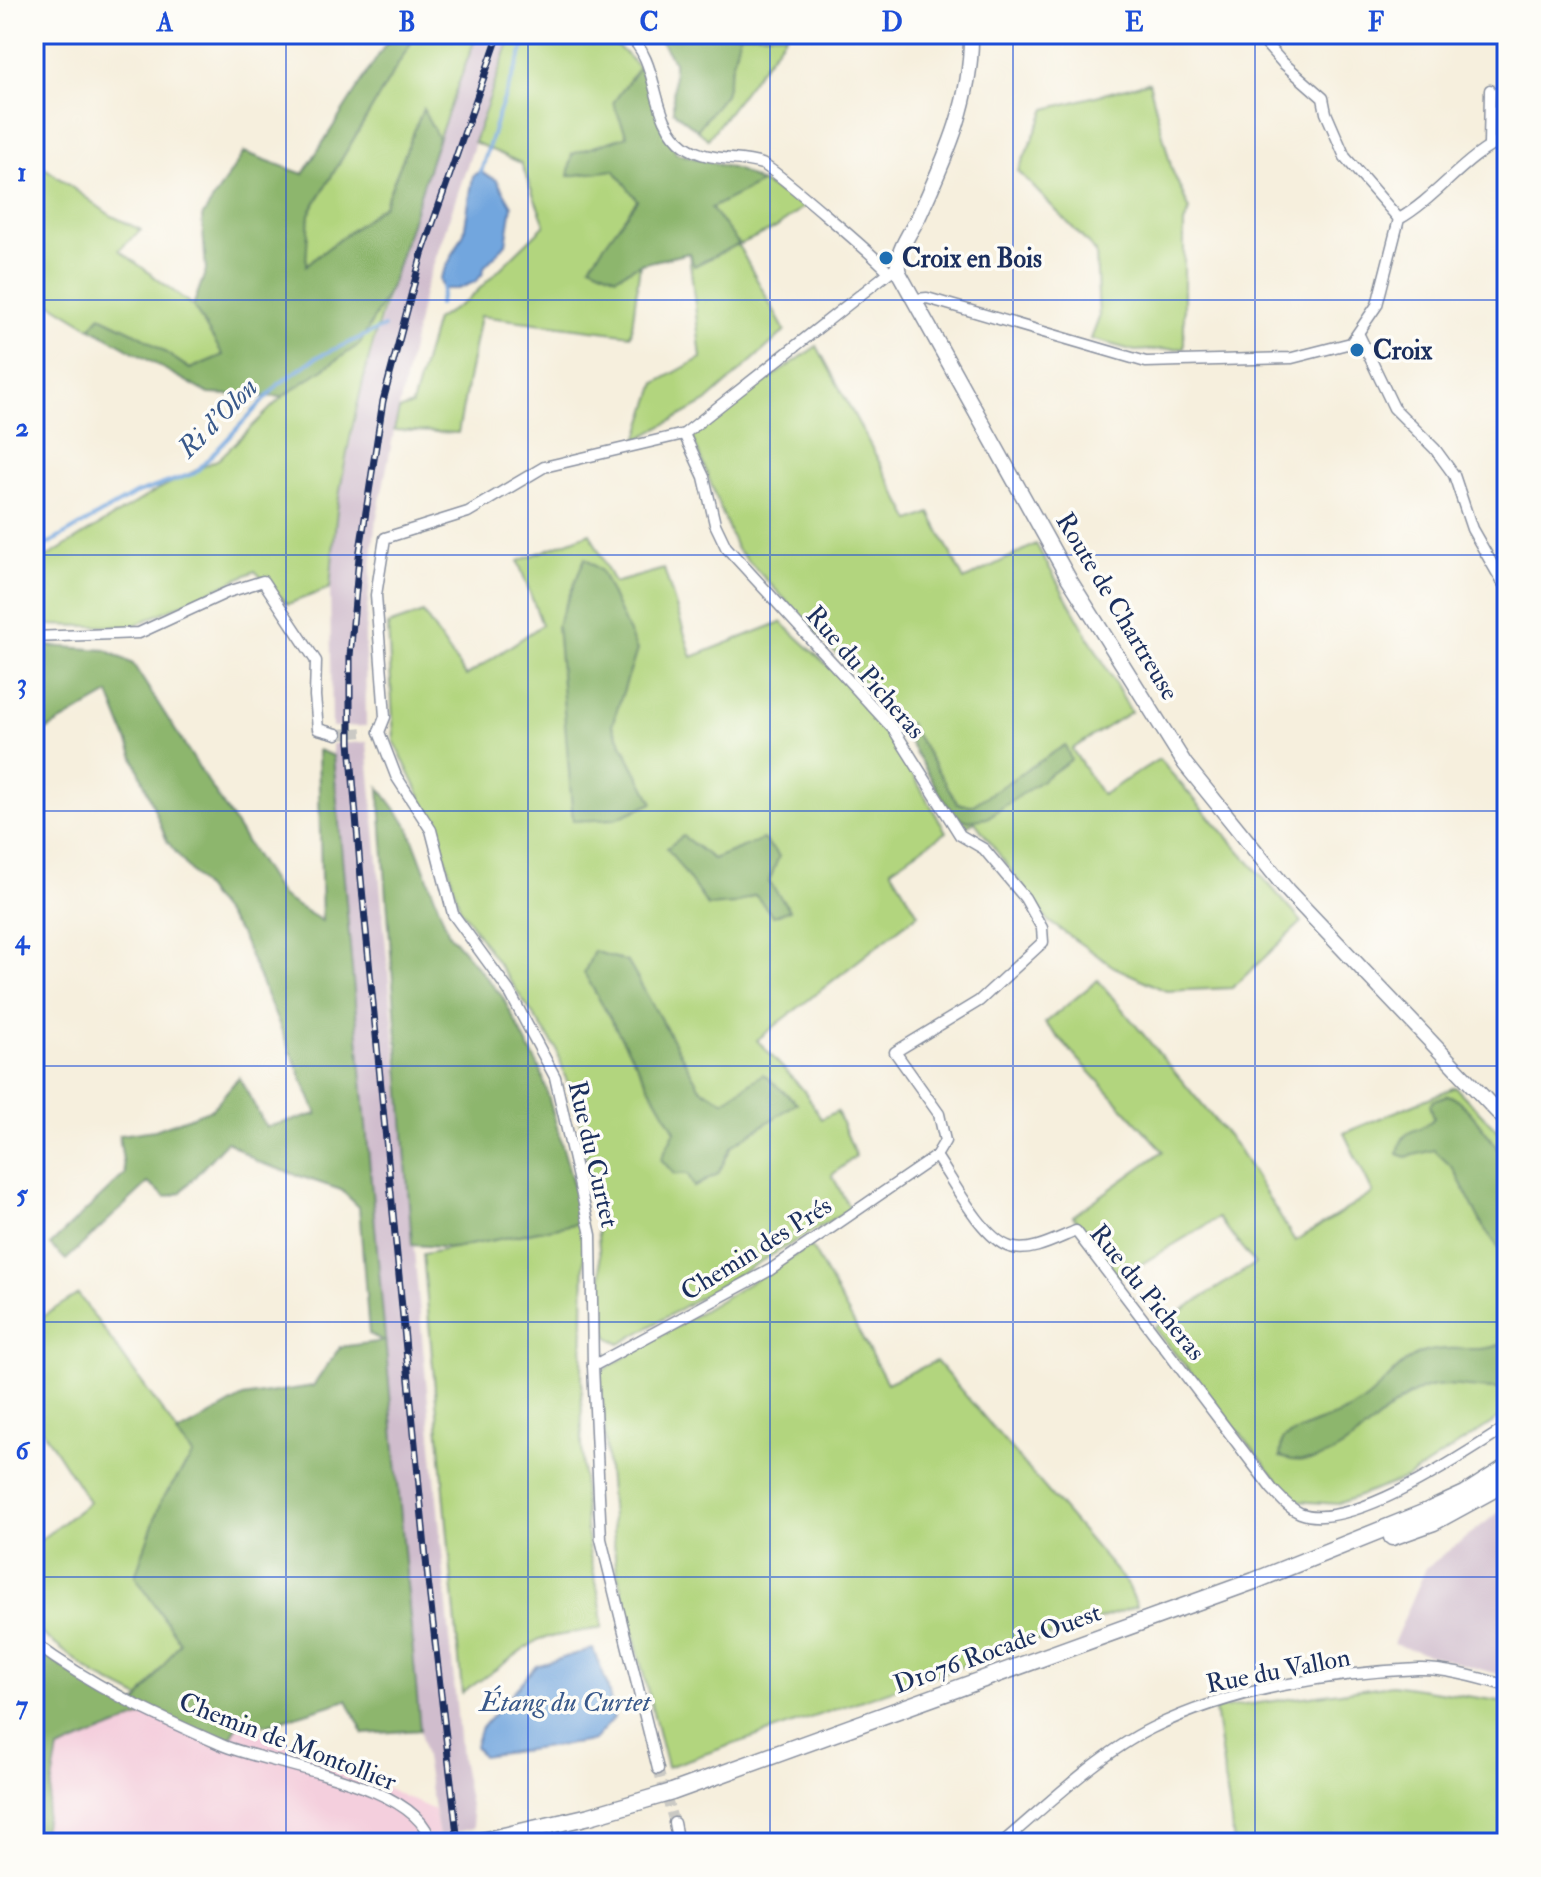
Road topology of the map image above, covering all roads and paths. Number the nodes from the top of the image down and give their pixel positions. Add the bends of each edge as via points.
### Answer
1 (627, 34) edge
2 (971, 34) edge
3 (1257, 34) edge
4 (1490, 90) dead end
5 (1507, 138) edge
6 (1489, 145) junction
7 (1399, 219) junction
8 (892, 269) junction
9 (916, 299) junction
10 (1359, 335) junction
11 (684, 434) junction
12 (1507, 590) edge
13 (34, 637) edge
14 (337, 734) dead end
15 (1507, 1122) edge
16 (936, 1156) junction
17 (593, 1366) junction
18 (1507, 1427) edge
19 (1507, 1467) edge
20 (1507, 1482) edge
21 (1254, 1581) junction
22 (34, 1643) edge
23 (1507, 1686) edge
24 (658, 1769) tunnel mouth
25 (674, 1823) tunnel mouth
26 (481, 1841) edge
27 (431, 1843) edge
28 (678, 1843) edge
29 (1002, 1843) edge

1 - 8 street via 649,63 661,114 684,146 714,158 765,165
2 - 8 main road via 970,80 954,136
3 - 7 street via 1323,98 1345,157
4 - 6 street
5 - 6 street
6 - 7 street
7 - 10 street via 1377,305
8 - 9 main road, Route de Chartreuse
8 - 11 street
9 - 10 street via 1146,362 1292,358 1351,343
9 - 15 main road, Route de Chartreuse via 1069,579 1185,764 1287,890
10 - 12 street via 1394,408 1454,475 1472,529
11 - 16 street, Rue du Picheras via 726,547 894,730 960,835 984,849 1025,898 1042,928 1043,942 979,1001 895,1052 939,1114 945,1141
11 - 17 street, Rue du Curtet via 544,467 468,512 385,538 376,595 385,717 373,732 431,830 453,914 509,991 555,1077 591,1235
13 - 14 street via 139,633 263,581 316,661 318,729
16 - 17 street, Chemin des Prés via 770,1270
16 - 18 street, Rue du Picheras via 990,1235 1012,1248 1044,1245 1076,1231 1272,1489 1300,1513 1327,1516 1376,1501
17 - 24 street, Rue du Curtet via 601,1539
19 - 21 main road, D1076 Rocade Ouest via 1428,1511
20 - 21 main road via 1434,1522
21 - 26 main road, D1076 Rocade Ouest via 672,1792
22 - 27 street, Chemin de Montollier via 79,1676 226,1746 329,1774 383,1796 416,1817
23 - 29 street, Rue du Vallon via 1421,1668 1216,1701 1149,1729
25 - 28 street

